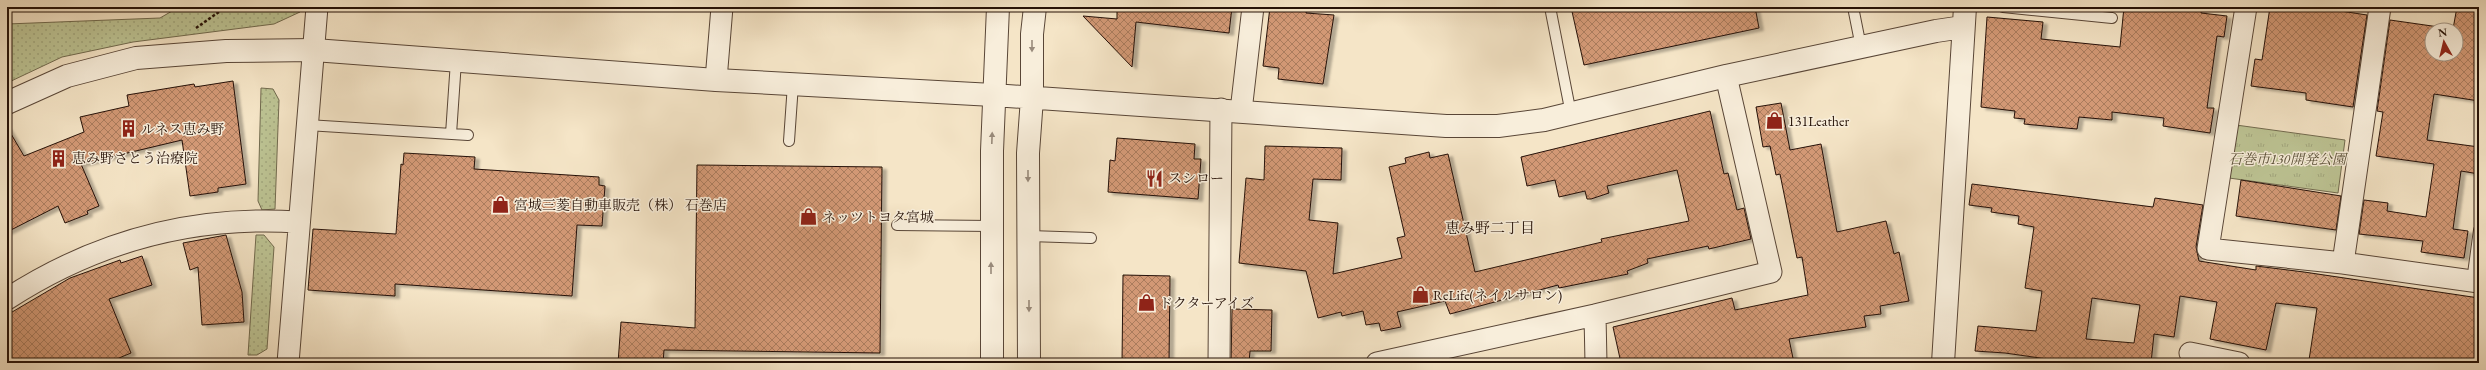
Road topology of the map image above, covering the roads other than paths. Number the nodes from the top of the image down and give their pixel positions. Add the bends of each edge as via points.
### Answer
1 (317, 7) edge
2 (722, 7) edge
3 (998, 7) edge
4 (1035, 7) edge
5 (1253, 7) edge
6 (1550, 7) edge
7 (1853, 7) edge
8 (2002, 7) edge
9 (2246, 7) edge
10 (2380, 7) edge
11 (1964, 17) edge
12 (2112, 18) dead end
13 (1861, 47) junction
14 (314, 50) junction
15 (456, 61) junction
16 (1726, 76) junction
17 (716, 80) junction
18 (794, 84) junction
19 (993, 95) junction
20 (1032, 98) junction
21 (7, 103) edge
22 (1231, 110) junction
23 (1571, 114) junction
24 (307, 124) junction
25 (451, 134) junction
26 (468, 135) dead end
27 (789, 141) dead end
28 (298, 222) junction
29 (897, 225) dead end
30 (991, 226) junction
31 (2479, 230) edge
32 (1028, 236) junction
33 (1091, 238) dead end
34 (2343, 263) junction
35 (2475, 282) edge
36 (7, 299) edge
37 (1595, 315) junction
38 (2190, 353) dead end
39 (288, 363) edge
40 (992, 363) edge
41 (1029, 363) edge
42 (1219, 363) edge
43 (1377, 363) edge
44 (1596, 363) edge
45 (1943, 363) edge
46 (2239, 363) edge

1 - 14 street
2 - 17 street
3 - 19 street
4 -> 20 street via 1032,34
5 - 22 street
6 - 23 lane
7 - 13 lane
8 - 12 lane
9 - 34 street via 2208,249
10 - 34 street
11 - 13 street
11 - 45 street
13 - 16 street
14 - 15 street
14 - 21 street via 242,50 136,58 67,76
14 - 24 street
15 - 17 street
15 - 25 lane
16 - 23 street
16 - 37 street via 1771,272
17 - 18 street
18 - 19 street
18 - 27 lane
19 - 20 street
30 -> 19 street
20 - 22 street
20 -> 32 street via 1028,153
22 - 23 street via 1454,126 1498,126
22 - 42 street
24 - 25 lane
24 - 28 street
25 - 26 lane
28 - 36 street via 234,222 195,226 124,242 64,265
28 - 39 street
29 - 30 lane
40 -> 30 street
31 - 35 lane
32 - 33 lane
32 -> 41 street
34 - 35 street
37 - 43 street
37 - 44 street
38 - 46 street

